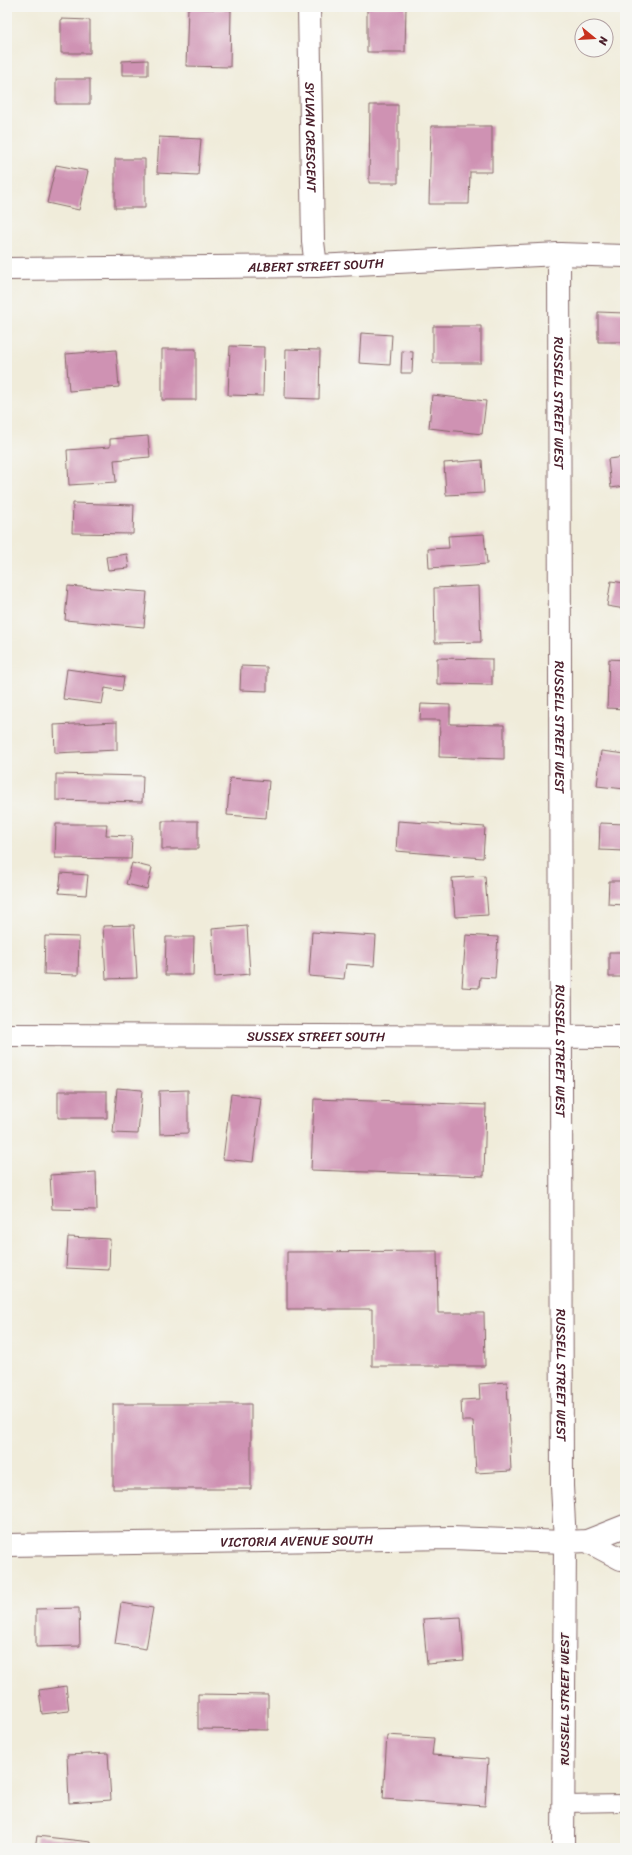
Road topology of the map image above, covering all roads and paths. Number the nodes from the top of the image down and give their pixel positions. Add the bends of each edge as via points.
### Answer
1 (309, 7) edge
2 (559, 254) junction
3 (625, 256) edge
4 (316, 266) junction
5 (7, 269) edge
6 (7, 1035) edge
7 (561, 1036) junction
8 (625, 1037) edge
9 (625, 1526) edge
10 (587, 1541) junction
11 (565, 1542) junction
12 (7, 1545) edge
13 (625, 1559) edge
14 (625, 1803) edge
15 (564, 1804) junction
16 (563, 1848) edge

1 - 4 street, SYLVAN CRESCENT via 313,242
2 - 3 street, ALBERT STREET SOUTH
2 - 4 street, ALBERT STREET SOUTH
2 - 7 street, RUSSELL STREET WEST
4 - 5 street, ALBERT STREET SOUTH
6 - 7 street, SUSSEX STREET SOUTH
7 - 8 street, SUSSEX STREET SOUTH
7 - 11 street, RUSSELL STREET WEST via 562,1486
9 - 10 street, VICTORIA AVENUE SOUTH
10 - 11 street, VICTORIA AVENUE SOUTH
10 - 13 street
11 - 12 street, VICTORIA AVENUE SOUTH via 450,1538
11 - 15 street, RUSSELL STREET WEST
14 - 15 lane
15 - 16 street, RUSSELL STREET WEST

